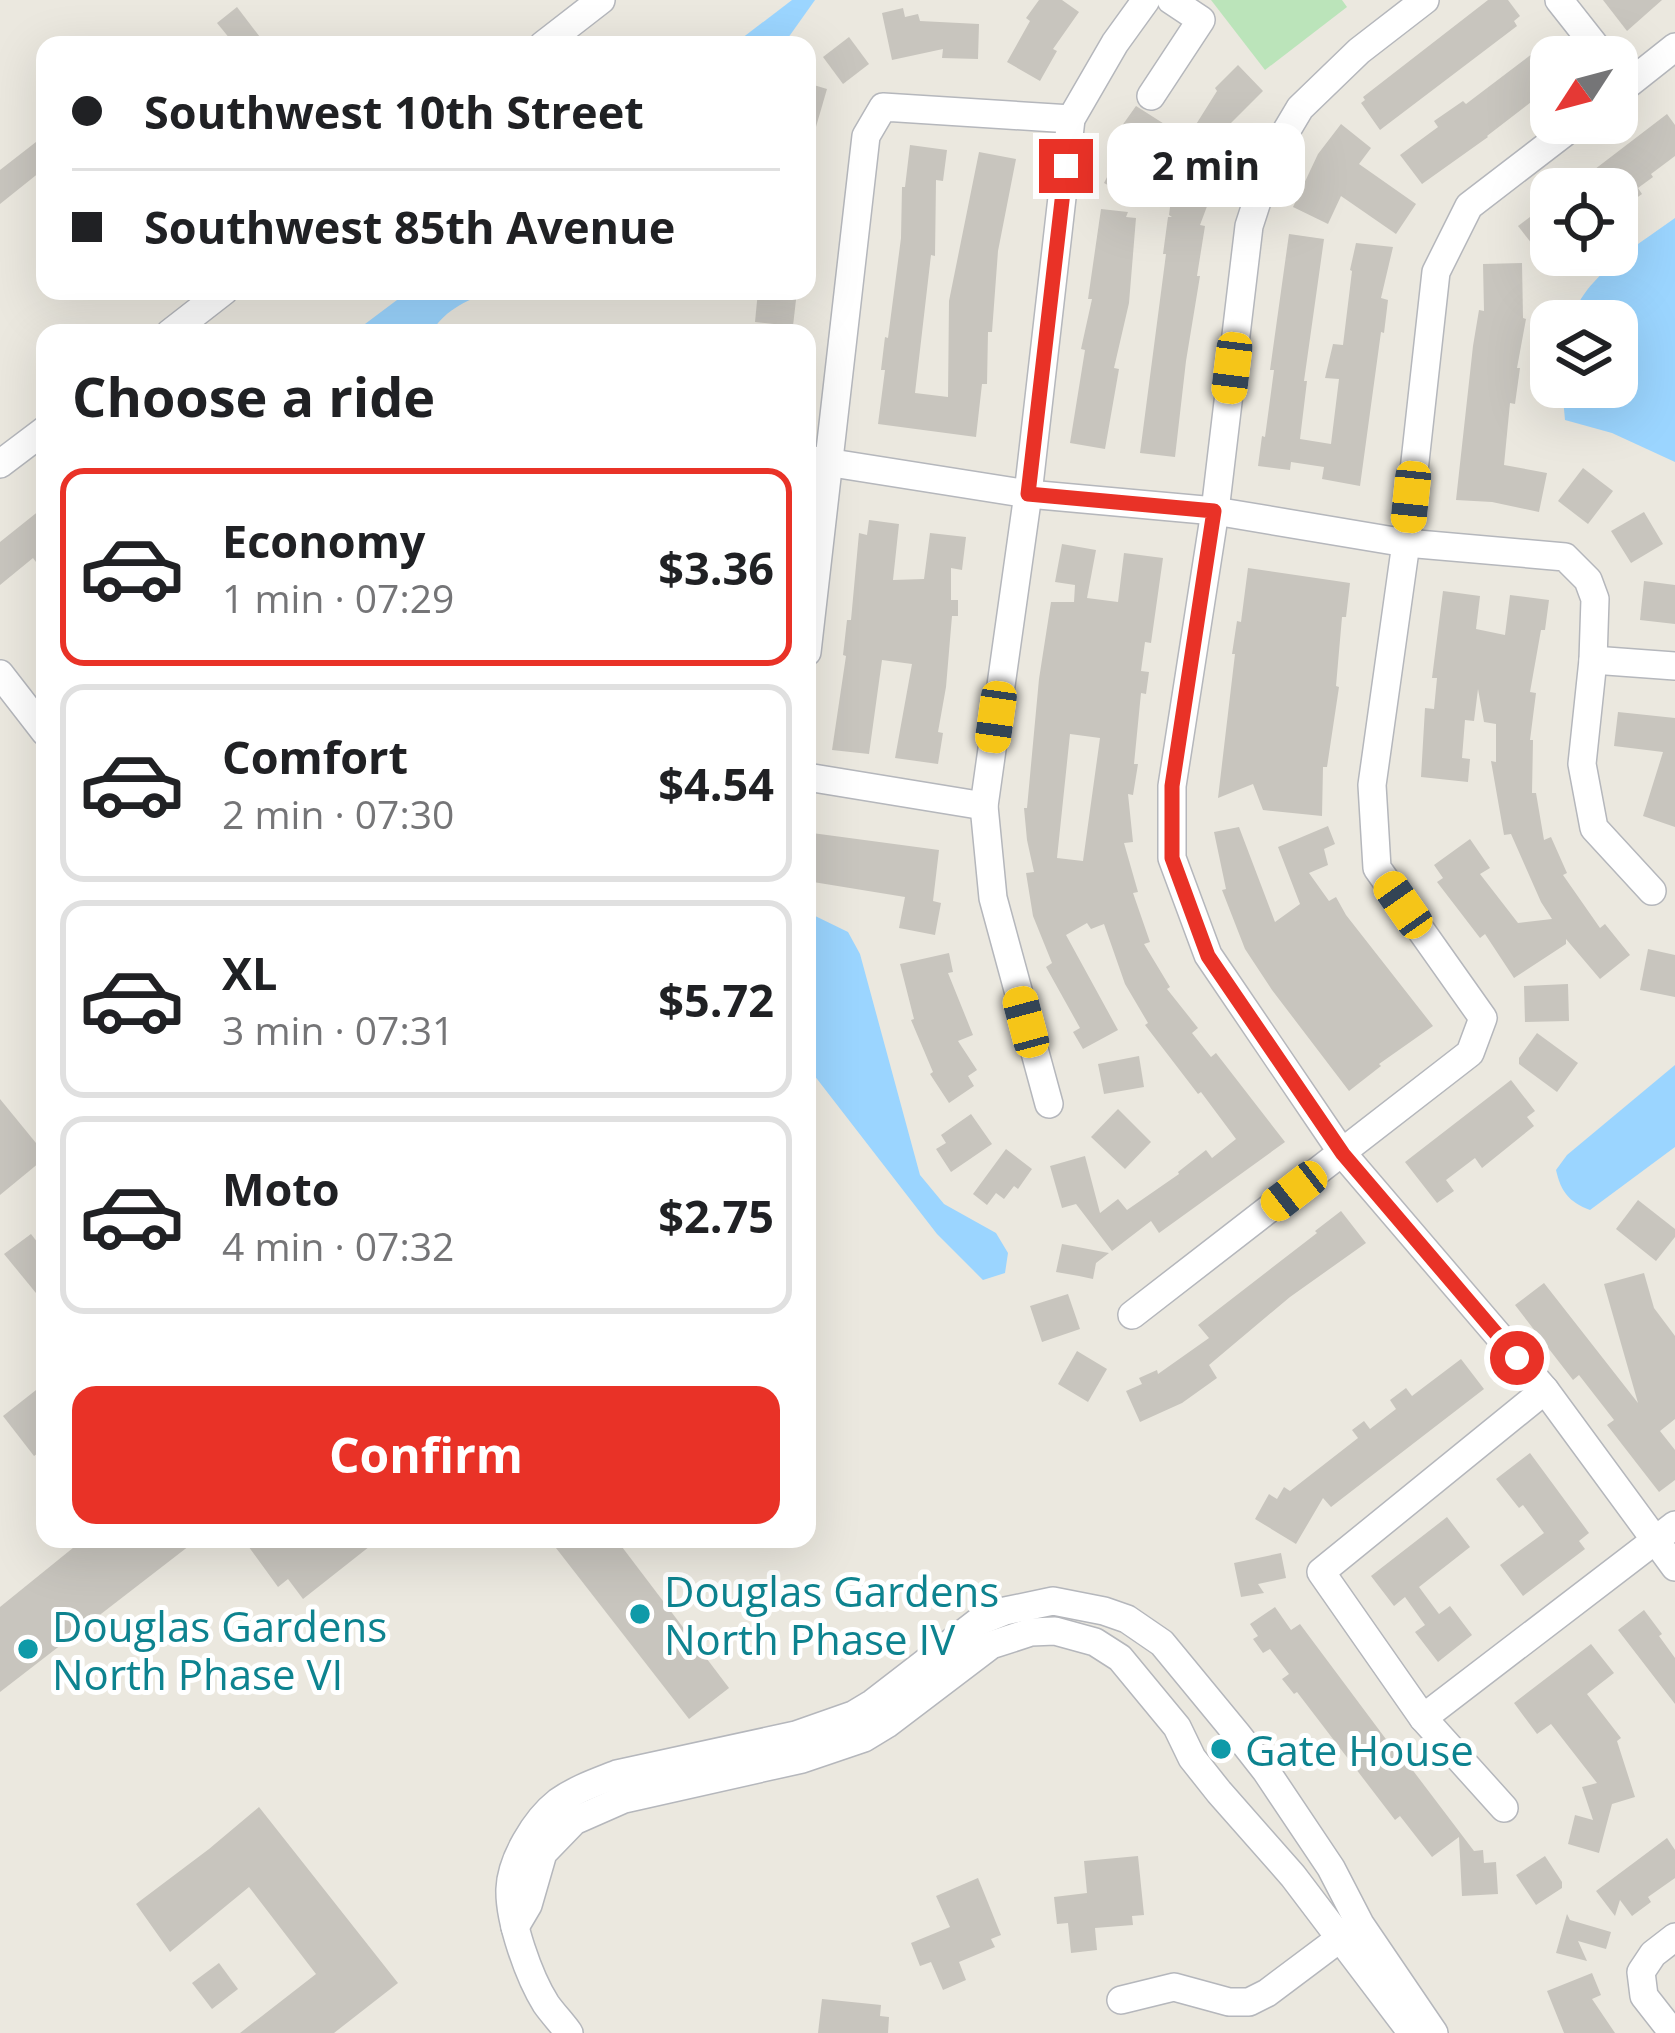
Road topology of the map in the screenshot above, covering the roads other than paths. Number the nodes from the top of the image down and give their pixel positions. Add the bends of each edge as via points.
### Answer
1 (601, 0) edge
2 (1146, 0) edge
3 (1171, 0) edge
4 (1425, 0) edge
5 (1559, 0) edge
6 (555, 36) edge
7 (1587, 36) edge
8 (1675, 47) edge
9 (1638, 72) edge
10 (1151, 96) dead end
11 (1071, 119) junction
12 (1549, 144) edge
13 (212, 300) edge
14 (182, 324) edge
15 (36, 437) edge
16 (817, 460) edge
17 (0, 464) edge
18 (1028, 494) junction
19 (1214, 511) junction
20 (1406, 543) junction
21 (1593, 660) junction
22 (1675, 666) edge
23 (0, 674) edge
24 (36, 720) edge
25 (816, 778) edge
26 (984, 806) junction
27 (1652, 891) dead end
28 (1049, 1104) dead end
29 (1343, 1154) junction
30 (1132, 1316) dead end
31 (1545, 1390) junction
32 (1665, 1533) edge
33 (1675, 1567) edge
34 (1009, 1624) junction
35 (1209, 1699) junction
36 (1424, 1718) junction
37 (1177, 1727) junction
38 (1266, 1771) junction
39 (1228, 1803) junction
40 (1504, 1808) dead end
41 (1349, 1931) junction
42 (1675, 1936) edge
43 (1121, 2000) dead end
44 (569, 2033) edge
45 (1412, 2033) edge
46 (1434, 2033) edge
47 (1672, 2033) edge

1 - 6 street
2 - 11 street
3 - 10 street via 1201,20
4 - 19 street via 1300,108 1272,155 1249,226
5 - 7 street
8 - 9 street
11 - 16 street via 884,107 866,136
11 - 18 street
12 - 20 street via 1468,206 1436,272
13 - 14 street
15 - 17 street
16 - 18 street
18 - 19 street
18 - 26 street
19 - 20 street
19 - 29 street via 1172,786 1172,858 1208,956
20 - 21 street via 1565,557 1594,599
20 - 29 street via 1372,785 1377,868 1483,1018 1470,1053
21 - 22 street
21 - 27 street via 1582,764 1594,828
23 - 24 street
25 - 26 street
26 - 28 street via 993,898
29 - 30 street
29 - 31 street
31 - 32 street
31 - 36 street via 1321,1572
32 - 33 street
32 - 36 street
34 - 35 street via 1053,1601 1127,1619 1162,1643
34 - 37 street via 1095,1642 1120,1658
34 - 44 street via 978,1622 815,1741 624,1798 540,1839 528,1905 515,1927 546,2004
35 - 37 street
35 - 38 street
36 - 40 street
37 - 39 street
38 - 39 street
38 - 41 street via 1331,1868
39 - 41 street
41 - 43 street via 1249,2002 1174,1988
41 - 45 street
41 - 46 street
42 - 47 street via 1641,1972 1644,1996

